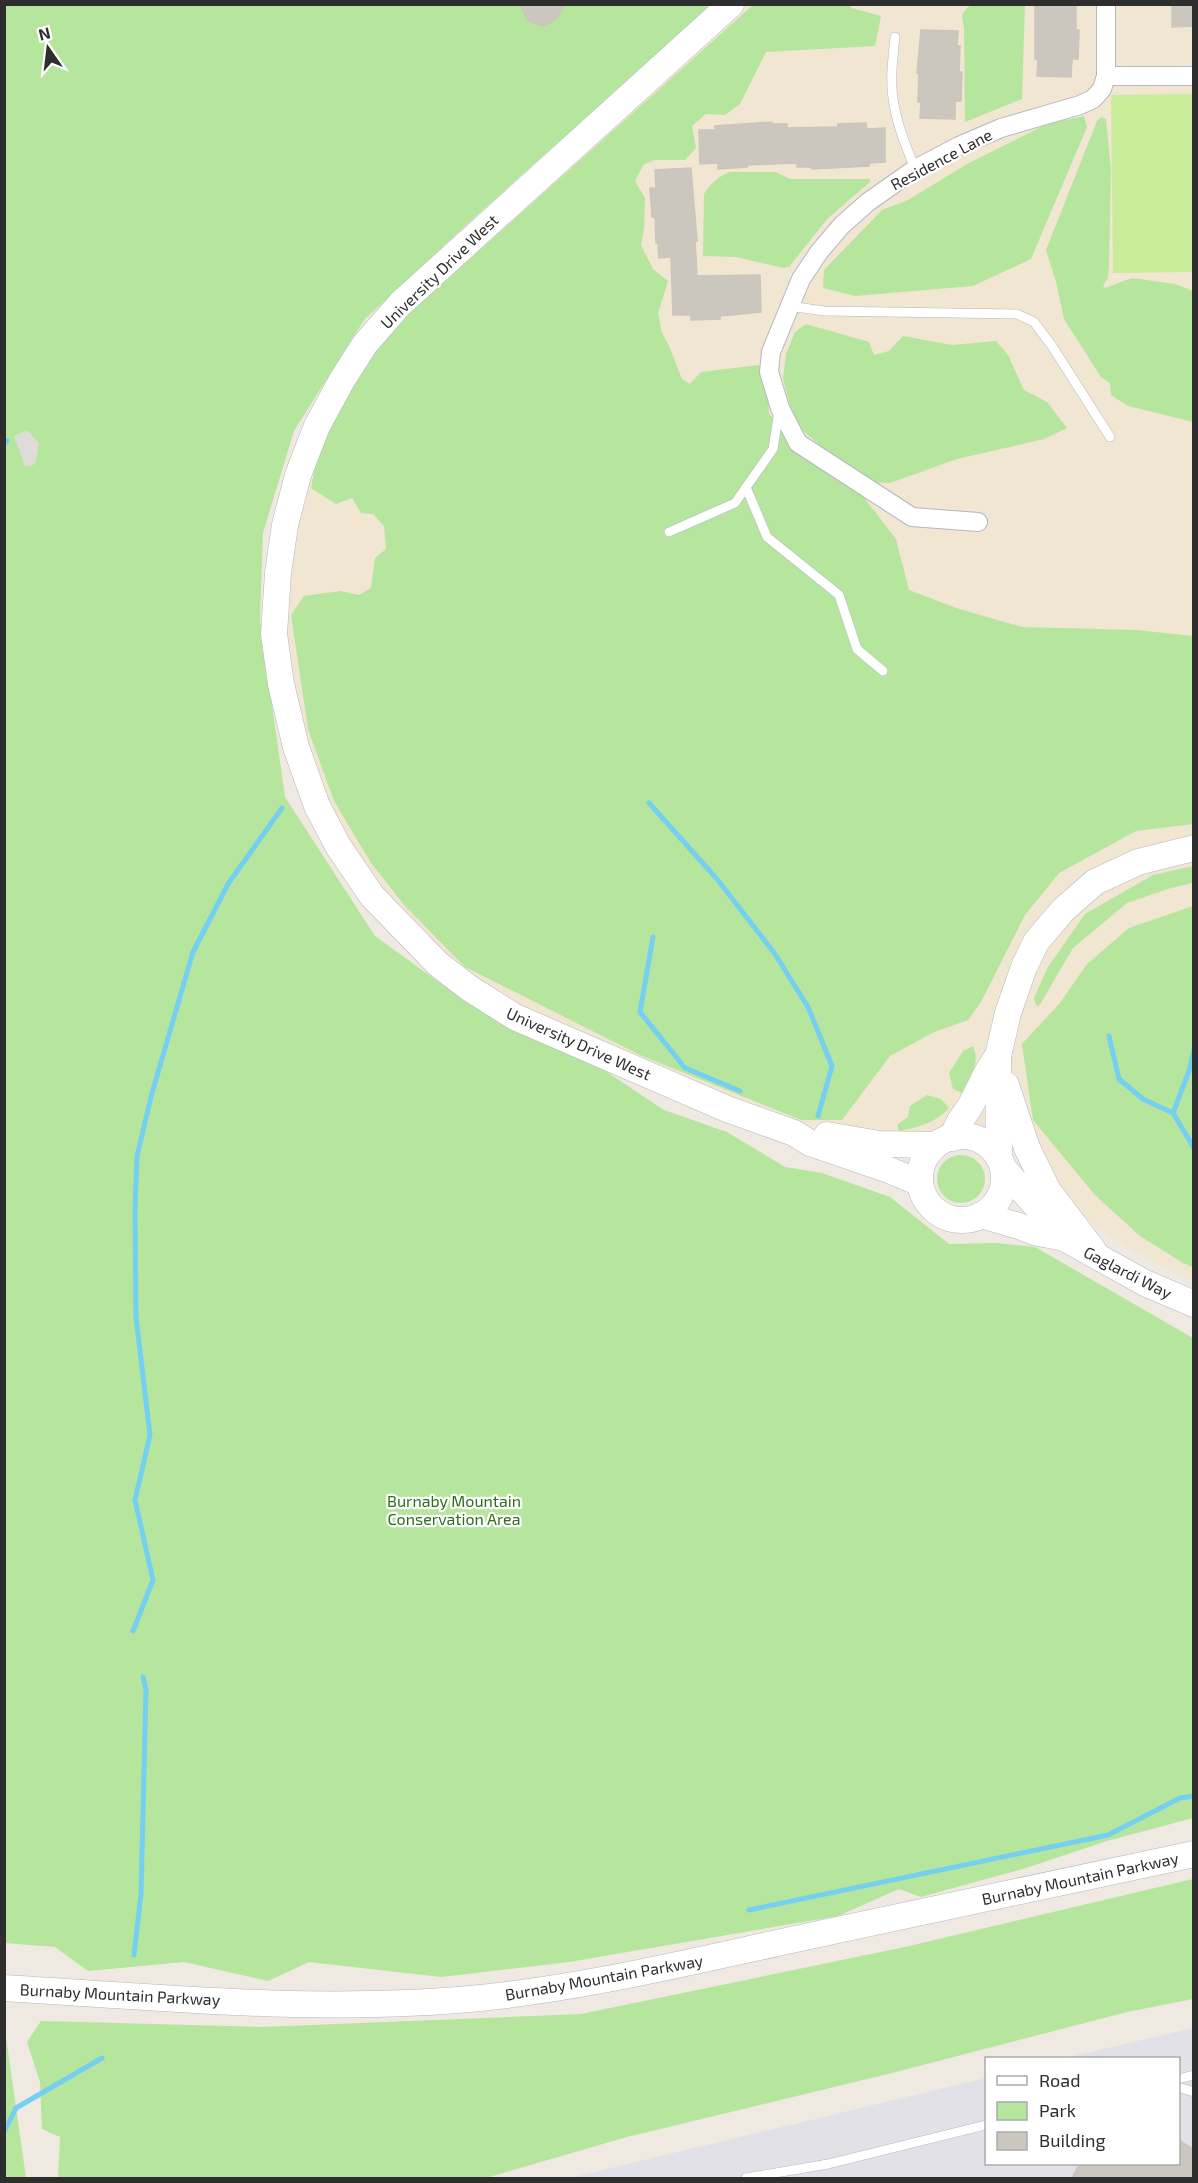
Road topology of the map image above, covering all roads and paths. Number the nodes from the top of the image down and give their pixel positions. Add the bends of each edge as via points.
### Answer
1 (731, 4) edge
2 (1106, 4) edge
3 (895, 37) dead end
4 (1106, 76) junction
5 (1194, 76) edge
6 (915, 169) junction
7 (789, 306) junction
8 (780, 408) junction
9 (1110, 437) dead end
10 (746, 487) junction
11 (978, 522) dead end
12 (669, 531) dead end
13 (883, 671) dead end
14 (1194, 848) edge
15 (998, 1056) junction
16 (794, 1133) junction
17 (944, 1141) junction
18 (1001, 1162) junction
19 (920, 1183) junction
20 (981, 1215) junction
21 (1064, 1238) junction
22 (1098, 1257) junction
23 (1194, 1304) edge
24 (1194, 1854) edge
25 (4, 1988) edge
26 (985, 2126) edge
27 (746, 2178) edge

1 - 16 street, University Drive West via 400,304 365,344 317,426 298,475 283,534 274,634 296,747 317,806 372,896 438,964 515,1017 727,1109
2 - 4 street
3 - 6 lane via 893,99
4 - 5 street
4 - 6 street, Residence Lane via 1093,99 1001,128
6 - 7 street, Residence Lane via 842,225 801,279
7 - 8 street, Residence Lane via 771,352 769,372
7 - 9 lane via 824,311 1017,314 1034,322
8 - 10 lane via 773,449
8 - 11 street, Residence Lane via 798,443 912,517
10 - 12 lane via 735,503
10 - 13 lane via 767,537 839,595 857,650
14 - 15 street via 1115,871 1095,882 1063,910 1036,942 1024,967
15 - 17 street
15 - 18 street
15 - 22 street via 1027,1148 1048,1191
16 - 17 street, University Drive West via 815,1132 879,1144
16 - 19 street, University Drive West via 810,1143
17 - 18 street via 966,1136 979,1139 990,1146
17 - 19 street via 922,1162
18 - 20 street via 1005,1183 1001,1196 993,1208
18 - 21 street, Gaglardi Way
19 - 20 street via 928,1201 942,1215 955,1219
20 - 21 street, Gaglardi Way
21 - 22 street, Gaglardi Way
22 - 23 street, Gaglardi Way
24 - 25 street, Burnaby Mountain Parkway via 701,1960 459,2000 287,2003
26 - 27 lane via 828,2164

